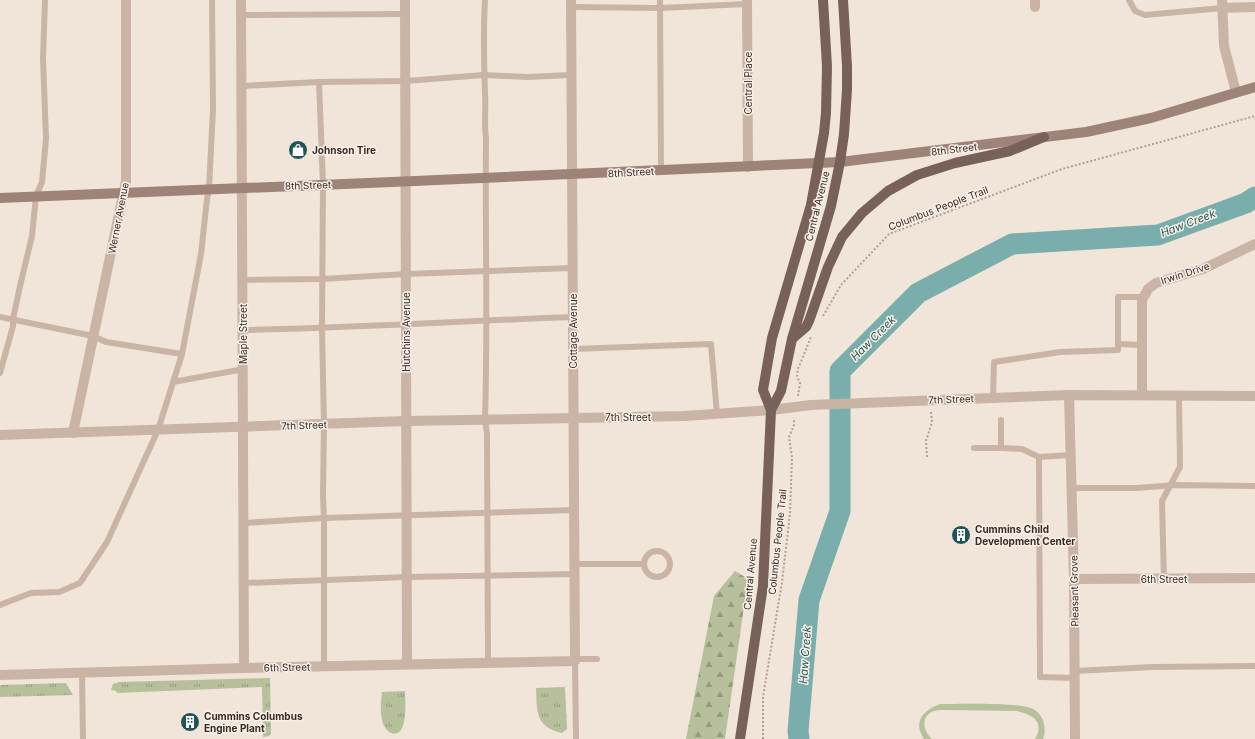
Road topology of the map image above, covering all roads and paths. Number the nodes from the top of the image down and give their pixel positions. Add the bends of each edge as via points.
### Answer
1 (45, 0) edge
2 (126, 0) edge
3 (212, 0) edge
4 (241, 0) edge
5 (405, 0) edge
6 (485, 0) edge
7 (660, 0) edge
8 (823, 0) edge
9 (843, 0) edge
10 (1129, 0) edge
11 (747, 2) edge
12 (571, 4) edge
13 (1222, 4) edge
14 (1255, 7) edge
15 (660, 8) junction
16 (405, 14) junction
17 (241, 15) junction
18 (484, 75) junction
19 (571, 75) junction
20 (405, 81) junction
21 (319, 82) junction
22 (242, 86) junction
23 (1255, 87) edge
24 (1236, 92) junction
25 (1255, 116) edge
26 (1044, 137) junction
27 (840, 162) junction
28 (819, 163) junction
29 (748, 167) junction
30 (661, 170) junction
31 (572, 174) junction
32 (486, 178) junction
33 (406, 182) junction
34 (323, 185) junction
35 (243, 188) junction
36 (209, 189) junction
37 (124, 193) junction
38 (36, 196) junction
39 (0, 198) edge
40 (1255, 244) edge
41 (572, 268) junction
42 (485, 271) junction
43 (406, 274) junction
44 (322, 279) junction
45 (243, 280) junction
46 (1144, 298) junction
47 (823, 316) dead end
48 (0, 317) edge
49 (573, 317) junction
50 (13, 320) junction
51 (487, 320) junction
52 (406, 323) junction
53 (322, 328) junction
54 (243, 330) junction
55 (812, 335) dead end
56 (94, 336) junction
57 (792, 339) junction
58 (1118, 344) junction
59 (1142, 345) junction
60 (573, 349) junction
61 (182, 354) junction
62 (244, 369) junction
63 (0, 373) edge
64 (173, 382) junction
65 (1069, 395) junction
66 (1142, 395) junction
67 (1179, 395) junction
68 (1255, 396) edge
69 (993, 397) junction
70 (796, 407) junction
71 (770, 410) junction
72 (931, 412) dead end
73 (717, 414) junction
74 (573, 417) junction
75 (485, 419) junction
76 (1001, 420) dead end
77 (406, 421) junction
78 (324, 424) junction
79 (244, 427) junction
80 (158, 430) junction
81 (73, 433) junction
82 (0, 435) edge
83 (974, 448) dead end
84 (1001, 448) junction
85 (1071, 455) junction
86 (1039, 457) junction
87 (927, 458) dead end
88 (1170, 485) junction
89 (1255, 486) edge
90 (1072, 488) junction
91 (574, 510) junction
92 (487, 513) junction
93 (406, 516) junction
94 (324, 518) junction
95 (244, 523) junction
96 (574, 564) junction
97 (644, 564) junction
98 (574, 574) junction
99 (488, 576) junction
100 (407, 577) junction
101 (1255, 578) edge
102 (1074, 579) junction
103 (1164, 579) junction
104 (324, 581) junction
105 (244, 583) junction
106 (0, 605) edge
107 (598, 659) dead end
108 (575, 660) junction
109 (488, 663) junction
110 (407, 664) junction
111 (324, 666) junction
112 (1255, 666) edge
113 (244, 668) junction
114 (82, 673) junction
115 (1074, 674) junction
116 (0, 675) edge
117 (83, 739) edge
118 (576, 739) edge
119 (740, 739) edge
120 (763, 739) edge
121 (1075, 739) edge

1 - 38 lane via 43,59 46,139 42,182
2 - 37 street, Werner Avenue
3 - 36 lane via 214,109
4 - 17 street, Maple Street
5 - 16 street, Hutchins Avenue
6 - 18 lane
7 - 15 lane
8 - 28 main road, Central Avenue via 827,90
9 - 27 main road, Central Avenue via 847,90
10 - 13 lane via 1135,12 1145,15
11 - 15 lane
11 - 29 street, Central Place
12 - 15 lane
12 - 19 street, Cottage Avenue
13 - 14 street
13 - 24 street via 1224,46
15 - 30 lane
16 - 17 lane
16 - 20 street, Hutchins Avenue
17 - 22 street, Maple Street
18 - 19 lane
18 - 20 lane
18 - 32 lane
19 - 31 street, Cottage Avenue
20 - 21 lane
20 - 33 street, Hutchins Avenue
21 - 22 lane
21 - 34 lane
22 - 35 street, Maple Street
23 - 24 street, 8th Street
24 - 26 street, 8th Street via 1151,118 1086,132
25 - 47 path, Columbus People Trail via 1062,169 890,234 841,285
26 - 27 street, 8th Street
26 - 57 main road via 1010,151 955,163 917,175 888,191 862,213 842,238 828,267 809,321
27 - 28 street, 8th Street
27 - 57 main road, Central Avenue via 823,236
28 - 29 street, 8th Street
28 - 71 main road, Central Avenue via 803,236 772,338 763,390
29 - 30 street, 8th Street
30 - 31 street, 8th Street
31 - 32 street, 8th Street
31 - 41 street, Cottage Avenue
32 - 33 street, 8th Street
32 - 42 lane
33 - 34 street, 8th Street
33 - 43 street, Hutchins Avenue
34 - 35 street, 8th Street
34 - 44 lane
35 - 36 street, 8th Street
35 - 45 street, Maple Street
36 - 37 street, 8th Street
36 - 61 lane via 201,254
37 - 38 street, 8th Street
37 - 56 street, Werner Avenue
38 - 39 street, 8th Street
38 - 50 lane via 32,236
40 - 46 street, Irwin Drive via 1203,269 1156,283 1148,289
41 - 42 lane
41 - 49 street, Cottage Avenue
42 - 43 lane
42 - 51 lane
43 - 44 lane
43 - 52 street, Hutchins Avenue
44 - 45 lane
44 - 53 lane
45 - 54 street, Maple Street
46 - 58 lane via 1118,297
46 - 59 street
48 - 50 lane
49 - 51 lane
49 - 60 street, Cottage Avenue
50 - 56 lane
50 - 63 lane
51 - 52 lane
51 - 75 lane
52 - 53 lane
52 - 77 street, Hutchins Avenue
53 - 54 lane
53 - 78 lane
54 - 62 street, Maple Street
55 - 70 path, Columbus People Trail via 798,369 800,383
56 - 61 lane via 106,342
56 - 81 street, Werner Avenue
57 - 71 main road, Central Avenue via 781,391
58 - 59 lane
58 - 69 lane via 1118,350 1060,352 994,362
59 - 66 street
60 - 73 lane via 711,344
60 - 74 street, Cottage Avenue
61 - 64 lane
62 - 64 lane
62 - 79 street, Maple Street
64 - 80 lane
65 - 66 street, 7th Street
65 - 69 street, 7th Street
65 - 85 street, Pleasant Grove
66 - 67 street, 7th Street
67 - 68 street, 7th Street
67 - 88 lane via 1180,467
69 - 70 street, 7th Street
70 - 71 street, 7th Street
70 - 120 path, Columbus People Trail via 794,425 789,436 792,457 790,514 782,582 763,697
71 - 73 street, 7th Street
71 - 119 main road, Central Avenue via 763,586
72 - 87 path via 932,422 926,441
73 - 74 street, 7th Street
74 - 75 street, 7th Street
74 - 91 street, Cottage Avenue
75 - 77 street, 7th Street
75 - 92 lane
76 - 84 lane
77 - 78 street, 7th Street
77 - 93 street, Hutchins Avenue
78 - 79 street, 7th Street
78 - 94 lane
79 - 80 street, 7th Street
79 - 95 street, Maple Street
80 - 81 street, 7th Street
80 - 106 lane via 107,542 80,583 59,592 31,593
81 - 82 street, 7th Street
83 - 84 lane
84 - 86 lane via 1022,449
85 - 86 lane
85 - 90 street, Pleasant Grove
86 - 115 lane via 1040,677
88 - 89 lane
88 - 90 lane
88 - 103 lane via 1162,501
90 - 102 street, Pleasant Grove
91 - 92 lane
91 - 96 street, Cottage Avenue
92 - 93 lane
92 - 99 lane
93 - 94 lane
93 - 100 street, Hutchins Avenue
94 - 95 lane
94 - 104 lane
95 - 105 street, Maple Street
96 - 97 lane
96 - 98 street, Cottage Avenue
97 - 97 lane via 646,556 654,551 666,555 670,563 668,571 657,577 649,575
98 - 99 lane
98 - 108 street, Cottage Avenue
99 - 100 lane
99 - 109 lane
100 - 104 lane
100 - 110 street, Hutchins Avenue
101 - 103 street, 6th Street
102 - 103 street, 6th Street
102 - 115 street, Pleasant Grove
104 - 105 lane
104 - 111 lane
105 - 113 street, Maple Street
107 - 108 lane
108 - 109 street, 6th Street
108 - 118 lane
109 - 110 street, 6th Street
110 - 111 street, 6th Street
111 - 113 street, 6th Street
112 - 115 lane via 1153,667
113 - 114 street, 6th Street
114 - 116 street, 6th Street
114 - 117 lane
115 - 121 street, Pleasant Grove

